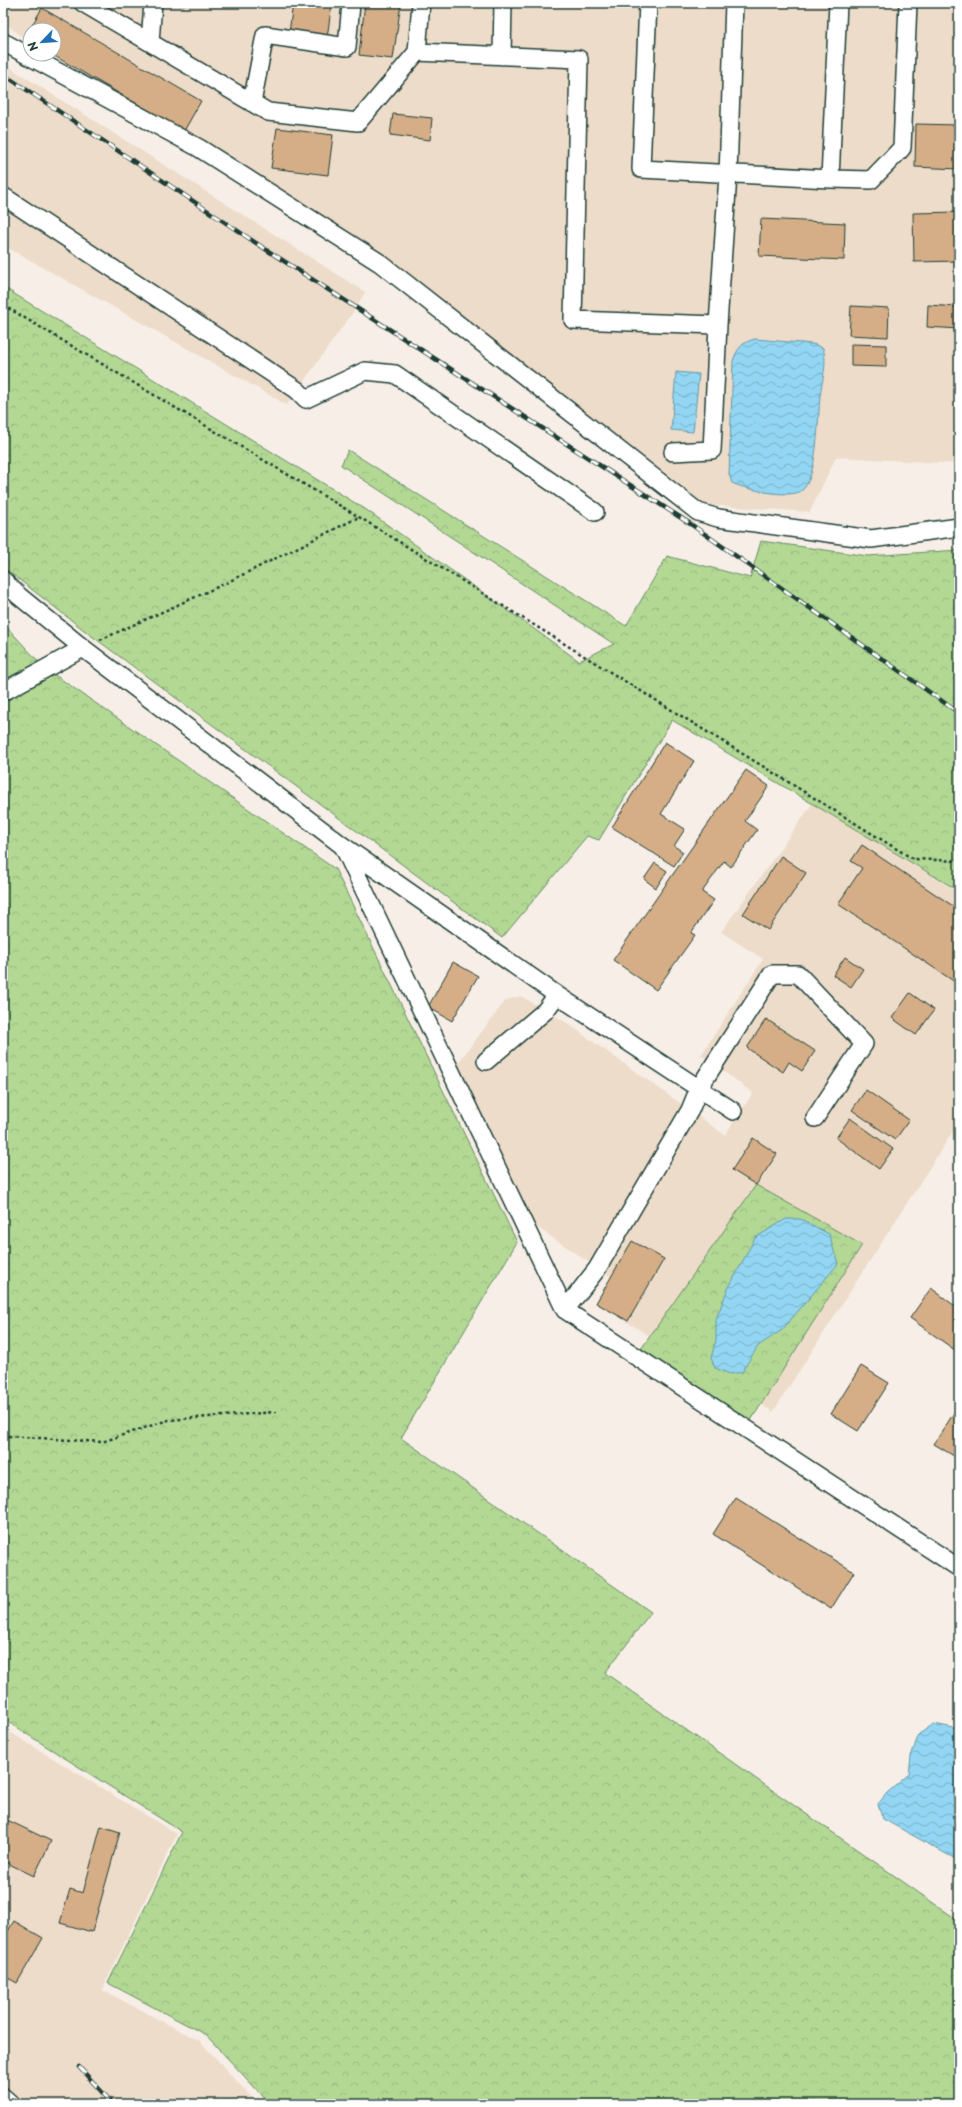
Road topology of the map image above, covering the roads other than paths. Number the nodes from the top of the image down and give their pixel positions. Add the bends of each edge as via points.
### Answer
1 (83, 3) edge
2 (153, 3) edge
3 (421, 3) edge
4 (503, 3) edge
5 (648, 3) edge
6 (734, 3) edge
7 (838, 3) edge
8 (908, 3) edge
9 (351, 4) edge
10 (3, 42) edge
11 (150, 42) junction
12 (417, 52) junction
13 (502, 56) junction
14 (252, 103) junction
15 (728, 175) junction
16 (830, 179) junction
17 (3, 196) edge
18 (718, 325) junction
19 (673, 452) dead end
20 (595, 512) dead end
21 (959, 527) edge
22 (3, 580) edge
23 (83, 648) junction
24 (3, 692) edge
25 (343, 846) junction
26 (557, 995) junction
27 (486, 1061) dead end
28 (699, 1088) junction
29 (733, 1111) dead end
30 (815, 1118) dead end
31 (565, 1310) junction
32 (959, 1568) edge
33 (3, 2097) edge
34 (11, 2104) edge

1 - 11 street
2 - 11 street
3 - 12 street
4 - 13 street
5 - 15 street via 641,169
6 - 15 street
7 - 16 street
8 - 16 street via 902,148 871,180
9 - 14 street via 347,47 265,35
10 - 21 street via 199,148 380,263 698,512 718,518 871,539
11 - 14 street
12 - 13 street
12 - 14 street via 358,122 268,112
13 - 18 street via 579,59 573,320
15 - 16 street
15 - 18 street
17 - 20 street via 306,399 364,371 395,374
18 - 19 street via 712,450
22 - 23 street
23 - 24 street
23 - 25 street
25 - 26 street
25 - 31 street
26 - 27 street via 545,1011
26 - 28 street
28 - 29 street
28 - 30 street via 772,974 798,974 864,1044
28 - 31 street via 690,1110 597,1269
31 - 32 street
33 - 34 street

